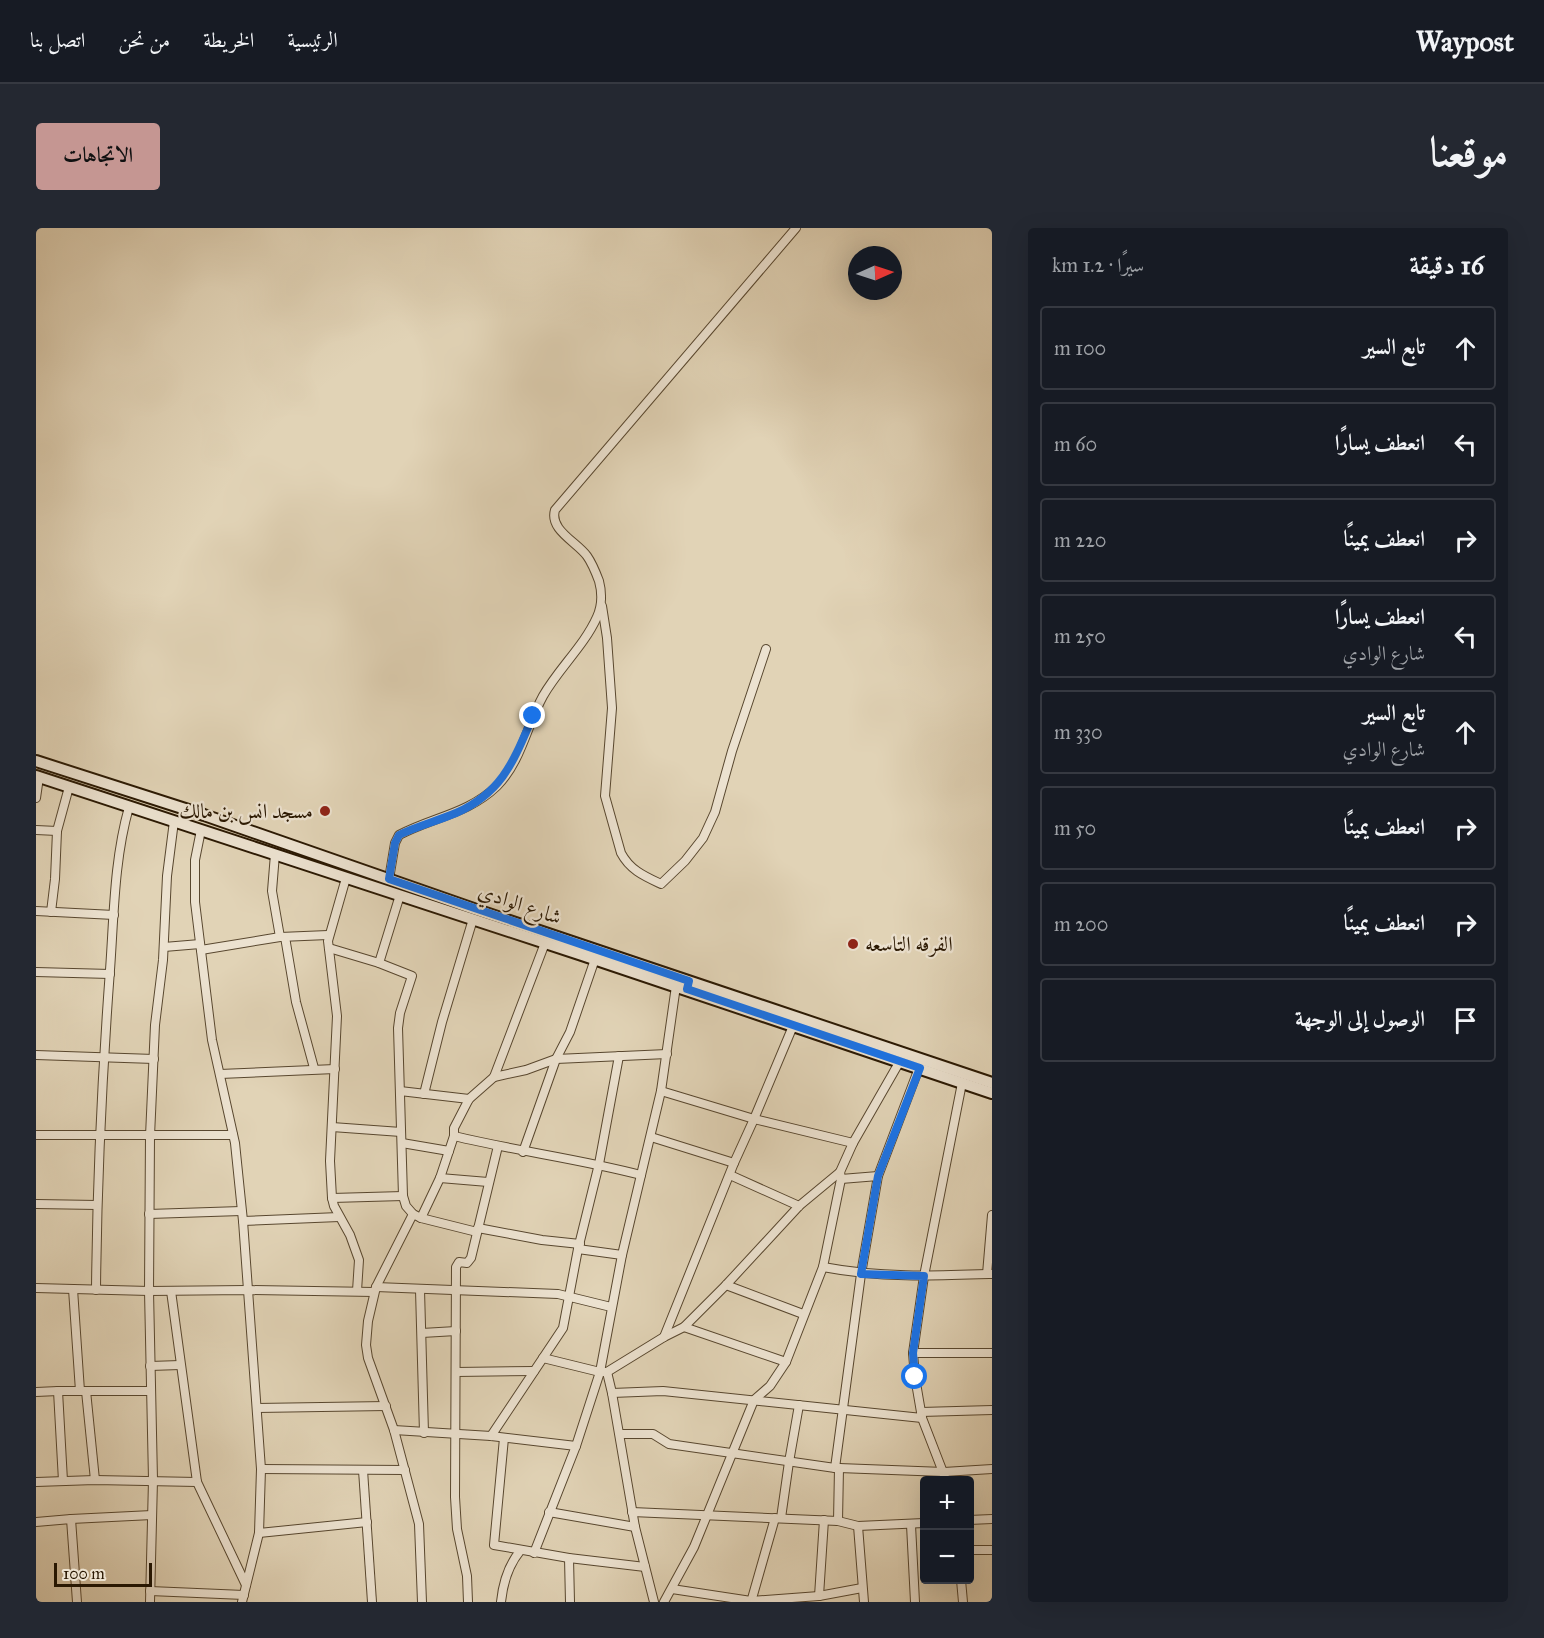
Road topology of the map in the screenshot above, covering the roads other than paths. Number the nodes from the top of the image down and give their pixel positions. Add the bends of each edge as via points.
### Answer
1 (796, 228) edge
2 (601, 598) junction
3 (766, 649) dead end
4 (36, 761) edge
5 (38, 776) edge
6 (69, 787) junction
7 (36, 798) edge
8 (129, 807) junction
9 (174, 821) junction
10 (36, 830) edge
11 (201, 830) junction
12 (57, 831) junction
13 (275, 855) junction
14 (346, 878) junction
15 (389, 879) junction
16 (400, 895) junction
17 (36, 911) edge
18 (51, 912) junction
19 (114, 915) junction
20 (473, 919) junction
21 (328, 935) junction
22 (282, 937) junction
23 (545, 943) junction
24 (164, 947) junction
25 (200, 947) junction
26 (329, 948) junction
27 (595, 959) junction
28 (379, 963) junction
29 (36, 972) edge
30 (110, 974) junction
31 (684, 985) junction
32 (793, 1026) junction
33 (667, 1054) junction
34 (36, 1055) edge
35 (104, 1056) junction
36 (619, 1056) junction
37 (154, 1059) junction
38 (556, 1059) junction
39 (900, 1061) junction
40 (314, 1068) junction
41 (920, 1068) junction
42 (335, 1069) junction
43 (220, 1074) junction
44 (494, 1077) junction
45 (962, 1083) junction
46 (992, 1083) edge
47 (400, 1091) junction
48 (661, 1091) junction
49 (992, 1093) edge
50 (424, 1094) junction
51 (469, 1099) junction
52 (754, 1119) junction
53 (332, 1127) junction
54 (401, 1132) junction
55 (36, 1135) edge
56 (99, 1135) junction
57 (234, 1135) junction
58 (150, 1136) junction
59 (454, 1136) junction
60 (651, 1137) junction
61 (402, 1143) junction
62 (853, 1143) junction
63 (498, 1146) junction
64 (449, 1151) junction
65 (523, 1152) junction
66 (734, 1163) junction
67 (599, 1164) junction
68 (642, 1174) junction
69 (730, 1175) junction
70 (841, 1175) junction
71 (878, 1176) junction
72 (440, 1178) junction
73 (488, 1182) junction
74 (403, 1196) junction
75 (332, 1198) junction
76 (36, 1204) edge
77 (97, 1205) junction
78 (799, 1206) junction
79 (241, 1211) junction
80 (149, 1214) junction
81 (992, 1215) edge
82 (339, 1216) junction
83 (417, 1216) junction
84 (243, 1221) junction
85 (477, 1230) junction
86 (579, 1247) junction
87 (622, 1255) junction
88 (823, 1268) junction
89 (861, 1274) junction
90 (989, 1274) edge
91 (924, 1276) junction
92 (726, 1285) junction
93 (36, 1288) edge
94 (73, 1289) junction
95 (96, 1290) junction
96 (247, 1290) junction
97 (375, 1290) junction
98 (420, 1290) junction
99 (456, 1290) junction
100 (148, 1291) junction
101 (171, 1291) junction
102 (357, 1291) junction
103 (569, 1295) junction
104 (611, 1307) junction
105 (803, 1314) junction
106 (684, 1327) junction
107 (456, 1332) junction
108 (422, 1333) junction
109 (664, 1337) junction
110 (913, 1353) junction
111 (992, 1353) edge
112 (543, 1358) junction
113 (786, 1362) junction
114 (180, 1365) junction
115 (150, 1366) junction
116 (534, 1371) junction
117 (456, 1372) junction
118 (603, 1372) junction
119 (58, 1391) junction
120 (83, 1391) junction
121 (151, 1391) junction
122 (36, 1392) edge
123 (612, 1393) junction
124 (754, 1400) junction
125 (799, 1405) junction
126 (386, 1406) junction
127 (257, 1408) junction
128 (992, 1410) edge
129 (843, 1411) junction
130 (922, 1415) junction
131 (394, 1430) junction
132 (424, 1433) junction
133 (620, 1434) junction
134 (455, 1435) junction
135 (491, 1436) junction
136 (504, 1438) junction
137 (576, 1446) junction
138 (733, 1452) junction
139 (789, 1462) junction
140 (837, 1468) junction
141 (261, 1469) junction
142 (992, 1469) edge
143 (363, 1470) junction
144 (405, 1470) junction
145 (945, 1476) edge
146 (95, 1479) junction
147 (153, 1480) junction
148 (63, 1481) junction
149 (36, 1482) edge
150 (197, 1482) junction
151 (549, 1512) junction
152 (632, 1512) junction
153 (707, 1514) junction
154 (152, 1515) junction
155 (778, 1518) junction
156 (71, 1519) junction
157 (992, 1519) edge
158 (974, 1520) edge
159 (824, 1521) junction
160 (838, 1521) junction
161 (36, 1522) edge
162 (367, 1522) junction
163 (920, 1524) edge
164 (911, 1525) junction
165 (858, 1526) junction
166 (635, 1527) junction
167 (259, 1533) junction
168 (974, 1550) edge
169 (992, 1550) edge
170 (520, 1551) junction
171 (534, 1553) junction
172 (569, 1558) junction
173 (645, 1567) junction
174 (961, 1584) edge
175 (246, 1586) junction
176 (862, 1588) junction
177 (672, 1589) junction
178 (150, 1591) junction
179 (819, 1596) junction
180 (243, 1599) edge
181 (77, 1602) edge
182 (150, 1602) edge
183 (372, 1602) edge
184 (422, 1602) edge
185 (468, 1602) edge
186 (501, 1602) edge
187 (570, 1602) edge
188 (654, 1602) edge
189 (664, 1602) edge
190 (751, 1602) edge
191 (864, 1602) edge
192 (915, 1602) edge
193 (963, 1602) edge

1 - 2 street via 555,510 555,524 592,564
2 - 3 street via 611,690 605,796 625,861 661,884 698,846 715,812
2 - 15 street via 589,633 559,670 520,750 498,784 462,810 399,835
4 - 15 main road, شارع الوادي
5 - 6 main road, شارع الوادي
5 - 7 street
6 - 8 main road, شارع الوادي
6 - 12 street
8 - 9 main road, شارع الوادي
8 - 19 street via 119,849
9 - 11 main road, شارع الوادي
9 - 24 street
10 - 12 street
11 - 13 main road, شارع الوادي
11 - 25 street via 194,882
12 - 18 street
13 - 14 main road, شارع الوادي
13 - 22 street via 272,891
14 - 16 main road, شارع الوادي
14 - 21 street
15 - 31 main road, شارع الوادي
16 - 20 main road, شارع الوادي
16 - 28 street
17 - 18 street
18 - 19 street
19 - 30 street
20 - 23 main road, شارع الوادي
20 - 50 street
21 - 22 street
21 - 26 street
22 - 25 street
22 - 40 street
23 - 27 main road, شارع الوادي
23 - 44 street
24 - 25 street
24 - 37 street
25 - 43 street
26 - 28 street
26 - 42 street via 337,1016
27 - 31 main road, شارع الوادي
27 - 38 street via 570,1032
28 - 47 street via 412,976 399,1020
29 - 30 street
30 - 35 street
31 - 32 main road, شارع الوادي
31 - 33 street
31 - 46 main road, شارع الوادي
32 - 39 main road, شارع الوادي
32 - 52 street
33 - 36 street
33 - 48 street
34 - 35 street
35 - 37 street
35 - 56 street
36 - 38 street
36 - 67 street
37 - 58 street
38 - 44 street
38 - 65 street
39 - 41 main road, شارع الوادي
39 - 62 street
40 - 42 street
40 - 43 street
41 - 45 main road, شارع الوادي
41 - 71 street
42 - 53 street
43 - 57 street
44 - 51 street
45 - 49 main road, شارع الوادي
45 - 91 street
47 - 50 street
47 - 54 street
48 - 52 street
48 - 60 street
50 - 51 street
51 - 59 street
52 - 62 street
52 - 66 street
53 - 54 street
53 - 75 street
54 - 61 street
55 - 56 street
56 - 58 street
56 - 77 street
57 - 58 street
57 - 79 street
58 - 80 street
59 - 63 street
59 - 64 street
60 - 66 street
60 - 68 street
61 - 64 street
61 - 74 street
62 - 70 street
63 - 65 street
63 - 73 street
64 - 72 street
65 - 67 street
66 - 69 street
67 - 68 street
67 - 86 street
68 - 87 street
69 - 78 street
69 - 109 street
70 - 71 street
70 - 78 street
70 - 88 street
71 - 89 street
72 - 73 street
72 - 83 street
73 - 85 street
74 - 75 street
74 - 83 street via 406,1206
75 - 82 street
76 - 77 street
77 - 95 street
78 - 92 street
79 - 80 street
79 - 84 street
80 - 100 street
81 - 90 street
82 - 84 street
82 - 102 street via 358,1253
83 - 85 street
83 - 97 street
84 - 96 street
85 - 86 street
85 - 99 street via 471,1258 467,1263 457,1263
86 - 87 street
86 - 103 street
87 - 104 street
88 - 89 street
88 - 105 street
89 - 91 street
89 - 129 street
90 - 91 street
91 - 110 street
92 - 105 street
92 - 106 street
93 - 94 street
94 - 95 street
94 - 120 street
95 - 100 street
96 - 101 street
96 - 102 street
96 - 127 street
97 - 98 street
97 - 102 street
97 - 126 street via 366,1345
98 - 99 street
98 - 108 street
99 - 103 street
99 - 107 street
100 - 101 street
100 - 115 street
101 - 114 street
103 - 104 street
103 - 112 street via 563,1328
104 - 118 street
105 - 113 street
106 - 109 street
106 - 113 street
107 - 108 street
107 - 117 street
108 - 132 street
109 - 118 street
110 - 111 street
110 - 130 street
112 - 116 street
112 - 118 street
113 - 124 street via 770,1386
114 - 115 street
114 - 150 street
115 - 121 street
116 - 117 street
116 - 135 street
117 - 134 street
118 - 123 street
118 - 137 street
119 - 120 street
119 - 122 street
119 - 148 street
120 - 121 street
120 - 146 street
121 - 147 street
123 - 124 street via 663,1391
123 - 133 street
124 - 125 street
124 - 138 street
125 - 129 street
125 - 139 street
126 - 127 street
126 - 131 street
127 - 141 street
128 - 130 street
129 - 130 street
129 - 140 street
130 - 145 street
131 - 132 street
131 - 144 street
132 - 134 street
133 - 138 street via 648,1433 669,1444
133 - 152 street
134 - 135 street
134 - 185 street via 457,1529
135 - 136 street
136 - 137 street
136 - 170 street via 493,1544
137 - 151 street
138 - 139 street
138 - 153 street
139 - 140 street
139 - 155 street
140 - 145 street
140 - 160 street
141 - 143 street
141 - 167 street
142 - 145 street
143 - 144 street
143 - 162 street
144 - 184 street via 421,1534
146 - 147 street
146 - 148 street
147 - 150 street
147 - 154 street
148 - 149 street
150 - 175 street
151 - 166 street
151 - 171 street
152 - 153 street
152 - 166 street
153 - 155 street
153 - 177 street
154 - 156 street
154 - 178 street
155 - 159 street
155 - 190 street
156 - 161 street
156 - 181 street
157 - 158 street
159 - 160 street
159 - 179 street
160 - 165 street
162 - 167 street
162 - 183 street
163 - 164 street
164 - 165 street
164 - 192 street
165 - 176 street
166 - 173 street
167 - 175 street
168 - 169 street
170 - 171 street
170 - 186 street via 509,1568
171 - 172 street
172 - 173 street
172 - 187 street
173 - 188 street
174 - 193 street
175 - 180 street
176 - 179 street
176 - 191 street
177 - 189 street
177 - 190 street
178 - 180 street
178 - 182 street
179 - 190 street

